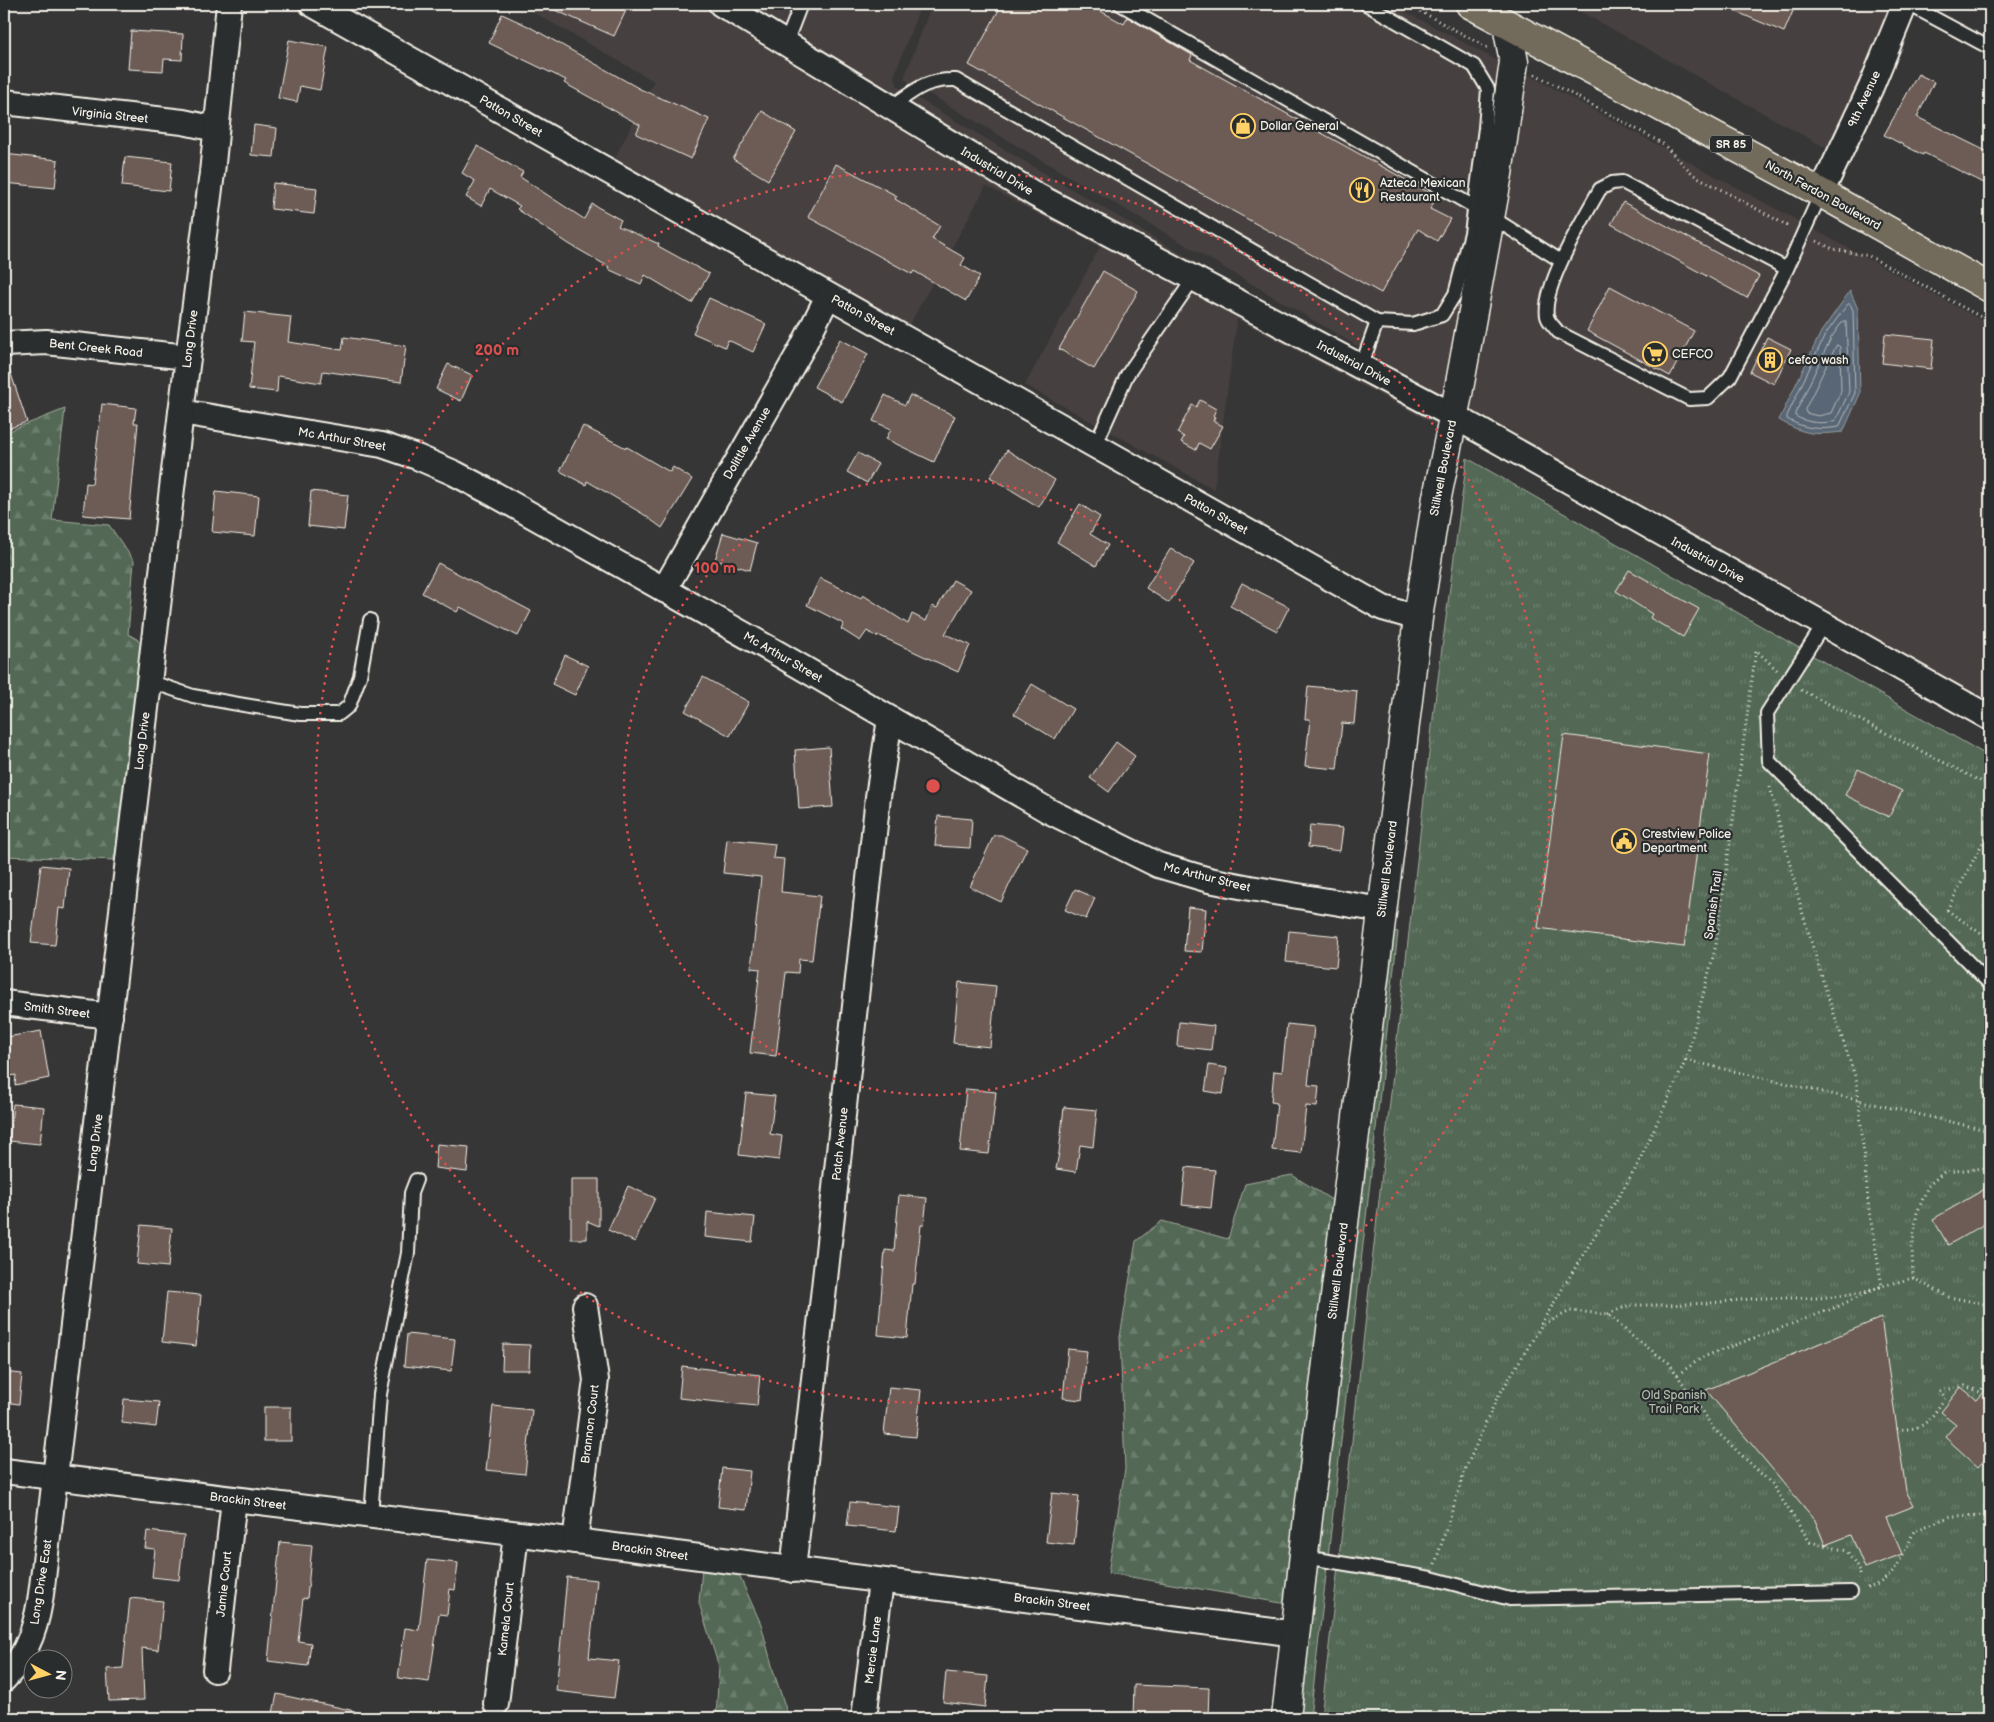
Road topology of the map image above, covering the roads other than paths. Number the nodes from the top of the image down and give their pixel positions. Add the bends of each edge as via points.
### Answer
1 (229, 4) edge
2 (312, 4) edge
3 (720, 4) edge
4 (801, 4) edge
5 (1120, 4) edge
6 (1366, 4) edge
7 (1470, 4) edge
8 (1907, 4) edge
9 (1503, 14) edge
10 (786, 43) junction
11 (1990, 48) edge
12 (4, 102) edge
13 (891, 107) junction
14 (216, 129) junction
15 (1820, 193) junction
16 (1482, 212) junction
17 (1561, 260) junction
18 (1787, 269) junction
19 (1194, 278) junction
20 (1990, 288) edge
21 (828, 296) junction
22 (1376, 322) junction
23 (4, 344) edge
24 (188, 357) junction
25 (1360, 367) junction
26 (181, 412) junction
27 (1452, 415) junction
28 (1094, 446) junction
29 (664, 590) junction
30 (1418, 618) junction
31 (370, 620) dead end
32 (1824, 624) junction
33 (149, 681) junction
34 (1990, 718) edge
35 (890, 719) junction
36 (1382, 910) junction
37 (1990, 984) edge
38 (4, 1004) edge
39 (110, 1016) junction
40 (416, 1180) dead end
41 (585, 1306) dead end
42 (4, 1471) edge
43 (54, 1477) junction
44 (234, 1499) junction
45 (371, 1516) junction
46 (516, 1534) junction
47 (575, 1541) junction
48 (1304, 1557) junction
49 (793, 1570) junction
50 (881, 1581) junction
51 (1851, 1592) road end
52 (1296, 1634) junction
53 (215, 1670) dead end
54 (4, 1679) edge
55 (496, 1704) dead end
56 (864, 1718) edge
57 (1286, 1718) edge

1 - 14 street, Long Drive
2 - 21 street, Patton Street
3 - 10 street, Industrial Drive
4 - 10 lane
5 - 16 lane
6 - 16 lane via 1474,66 1488,88
7 - 9 main road, North Ferdon Boulevard / SR 85
8 - 11 lane
8 - 15 street, 9th Avenue
9 - 15 main road, North Ferdon Boulevard / SR 85
9 - 16 street, Stillwell Boulevard via 1514,62
10 - 13 street, Industrial Drive
12 - 14 street, Virginia Street via 183,122
13 - 19 street, Industrial Drive via 1036,195
13 - 22 lane via 922,86 940,79 956,80
14 - 24 street, Long Drive
15 - 18 lane
15 - 20 main road, North Ferdon Boulevard / SR 85
16 - 17 lane
16 - 22 lane via 1471,234 1455,294 1442,315 1413,324
16 - 27 street, Stillwell Boulevard
17 - 18 lane via 1600,188 1622,182
17 - 18 lane via 1547,301 1547,318 1558,332 1689,399 1708,398 1730,377
19 - 25 street, Industrial Drive
19 - 28 lane via 1127,375
21 - 28 street, Patton Street
21 - 29 street, Dolittle Avenue via 802,348
22 - 25 lane
23 - 24 street, Bent Creek Road via 46,342
24 - 26 street, Long Drive
25 - 27 street, Industrial Drive
26 - 29 street, Mc Arthur Street via 360,440 417,457 494,494
26 - 33 street, Long Drive
27 - 30 street, Stillwell Boulevard
27 - 32 street, Industrial Drive
28 - 30 street, Patton Street via 1383,608
29 - 35 street, Mc Arthur Street
30 - 36 street, Stillwell Boulevard
31 - 33 lane via 360,676 350,706 339,714 300,714 244,705 193,696
32 - 34 street, Industrial Drive
32 - 37 lane via 1767,713 1769,761
33 - 39 street, Long Drive
35 - 36 street, Mc Arthur Street via 1048,811 1158,866 1225,883
35 - 49 street, Patch Avenue via 878,797
36 - 48 street, Stillwell Boulevard
38 - 39 street, Smith Street
39 - 43 street, Long Drive
40 - 45 lane via 411,1193 408,1252 380,1394
41 - 47 street, Brannon Court via 596,1380
42 - 43 street, Brackin Street
43 - 44 street, Brackin Street
43 - 54 street, Long Drive East via 39,1613 26,1649
44 - 45 street, Brackin Street
44 - 53 street, Jamie Court
45 - 46 street, Brackin Street
46 - 47 street, Brackin Street
46 - 55 street, Kamela Court
47 - 49 street, Brackin Street
48 - 51 lane via 1431,1578 1510,1600
48 - 52 street, Stillwell Boulevard
49 - 50 street, Brackin Street
50 - 52 street, Brackin Street
50 - 56 street, Mercie Lane
52 - 57 street, Stillwell Boulevard

